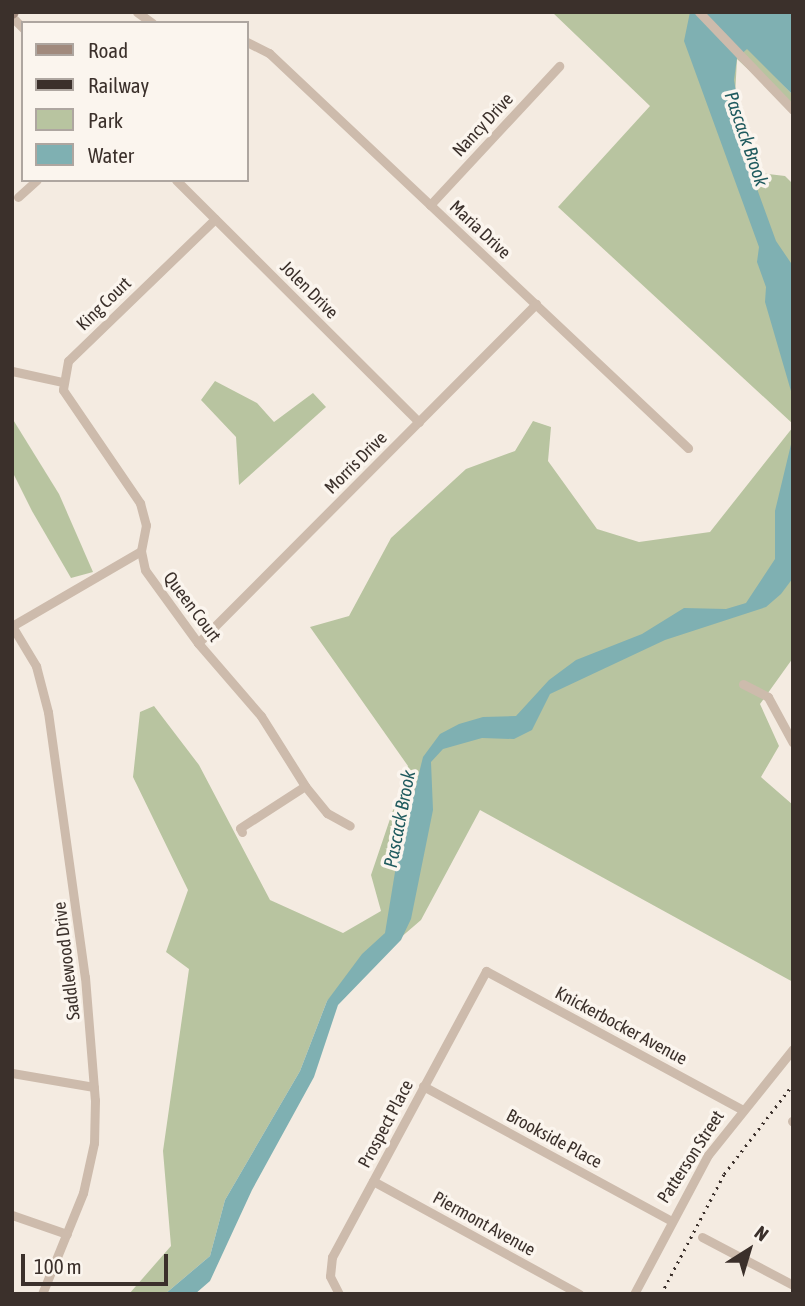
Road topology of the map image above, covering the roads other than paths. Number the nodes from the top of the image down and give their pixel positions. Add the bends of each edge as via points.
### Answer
1 (699, 12) edge
2 (248, 42) edge
3 (559, 66) dead end
4 (793, 110) edge
5 (35, 182) edge
6 (178, 182) edge
7 (18, 197) dead end
8 (430, 205) junction
9 (215, 219) junction
10 (536, 304) junction
11 (12, 371) edge
12 (62, 382) junction
13 (419, 422) junction
14 (688, 448) dead end
15 (141, 551) junction
16 (12, 626) edge
17 (198, 643) junction
18 (743, 684) dead end
19 (793, 743) edge
20 (305, 786) junction
21 (349, 826) dead end
22 (242, 832) dead end
23 (486, 971) joint
24 (793, 1049) edge
25 (12, 1073) edge
26 (424, 1086) junction
27 (94, 1087) junction
28 (741, 1109) junction
29 (373, 1181) junction
30 (12, 1215) edge
31 (670, 1220) junction
32 (67, 1234) junction
33 (702, 1237) dead end
34 (793, 1285) edge
35 (42, 1294) edge
36 (339, 1294) edge
37 (579, 1294) edge
38 (635, 1294) edge

1 - 4 street
2 - 8 street, Maria Drive via 269,53
3 - 8 street, Nancy Drive
5 - 7 street
6 - 9 street, Jolen Drive
8 - 10 street, Maria Drive
9 - 12 street, King Court via 68,361
9 - 13 street, Jolen Drive
10 - 13 street, Morris Drive
10 - 14 street, Maria Drive
11 - 12 street
12 - 15 street, Queen Court via 65,396 140,503 146,525
13 - 17 street, Morris Drive
15 - 16 street
15 - 17 street, Queen Court via 145,570
16 - 27 street, Saddlewood Drive via 39,674 51,725 85,977
17 - 20 street, Queen Court via 261,716
18 - 19 street via 768,697
20 - 21 street, Queen Court via 327,813
20 - 22 street via 240,828
23 - 26 street, Prospect Place
23 - 28 street, Knickerbocker Avenue
24 - 28 street, Patterson Street
25 - 27 street
26 - 29 street, Prospect Place
26 - 31 street, Brookside Place
27 - 32 street, Saddlewood Drive via 90,1166
28 - 31 street, Patterson Street
29 - 36 street, Prospect Place via 332,1256 330,1276
29 - 37 street, Piermont Avenue
30 - 32 street
31 - 38 street, Patterson Street
32 - 35 street, Saddlewood Drive
33 - 34 street

